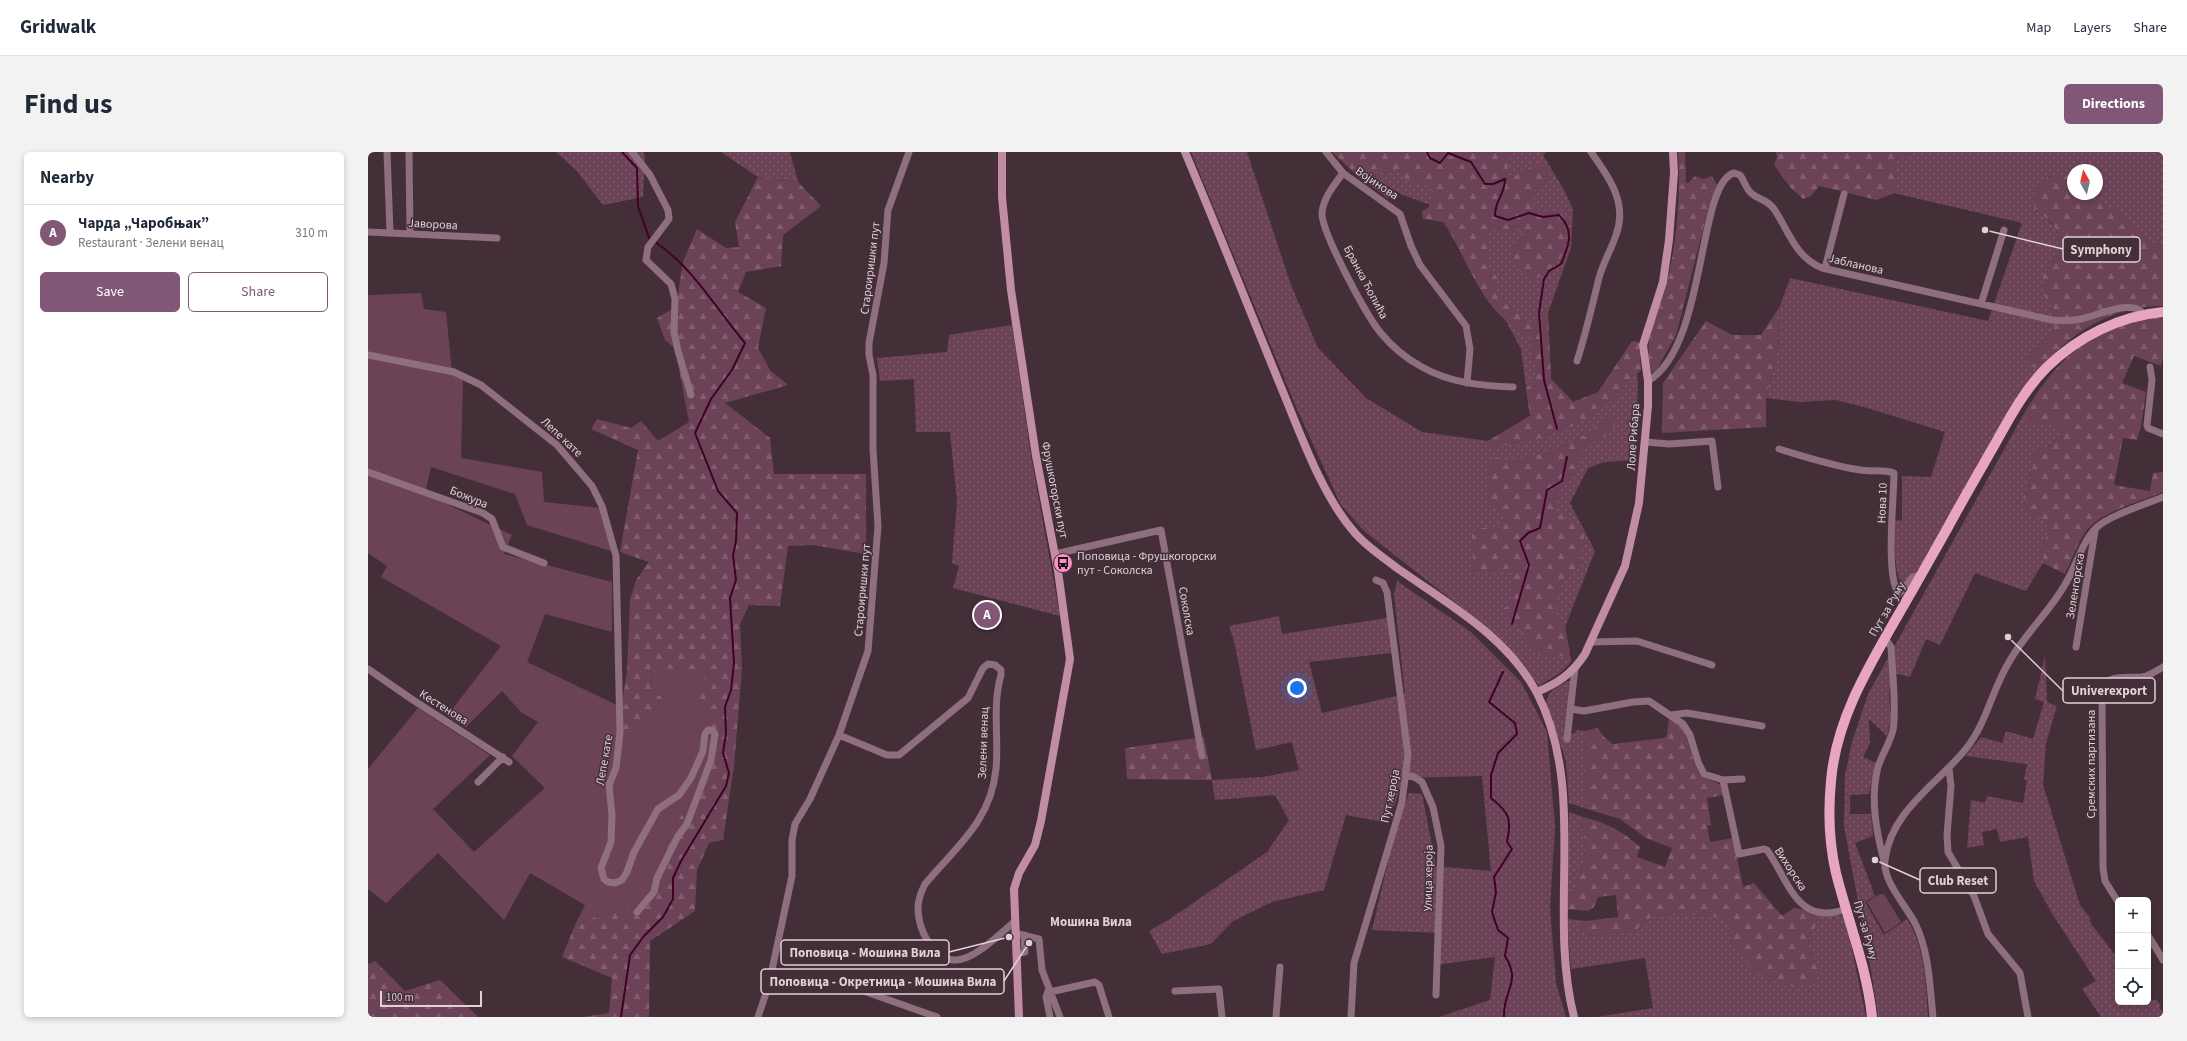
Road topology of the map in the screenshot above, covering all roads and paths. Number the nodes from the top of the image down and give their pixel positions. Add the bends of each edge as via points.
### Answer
1 (387, 152) edge
2 (409, 152) edge
3 (632, 152) edge
4 (909, 152) edge
5 (1002, 152) edge
6 (1185, 152) edge
7 (1326, 152) edge
8 (1591, 152) edge
9 (1673, 152) edge
10 (1342, 173) junction
11 (1844, 194) dead end
12 (2004, 230) dead end
13 (368, 232) edge
14 (390, 232) junction
15 (410, 233) junction
16 (497, 238) dead end
17 (1825, 268) junction
18 (1982, 304) junction
19 (2163, 312) edge
20 (2144, 314) junction
21 (368, 355) edge
22 (1577, 360) dead end
23 (2150, 367) dead end
24 (1648, 381) junction
25 (1467, 383) junction
26 (1513, 387) dead end
27 (691, 395) dead end
28 (2163, 434) edge
29 (1646, 442) junction
30 (1779, 450) dead end
31 (368, 472) edge
32 (1718, 487) dead end
33 (2163, 497) edge
34 (2095, 529) junction
35 (1055, 554) junction
36 (544, 563) dead end
37 (1922, 574) junction
38 (1376, 580) dead end
39 (1885, 638) junction
40 (1591, 642) junction
41 (2076, 647) dead end
42 (1712, 665) dead end
43 (2163, 667) edge
44 (1576, 668) junction
45 (368, 669) edge
46 (1537, 692) junction
47 (1571, 709) junction
48 (1671, 715) junction
49 (1762, 726) dead end
50 (839, 735) junction
51 (1568, 739) dead end
52 (502, 756) junction
53 (1202, 756) dead end
54 (509, 762) dead end
55 (1949, 769) junction
56 (1406, 775) junction
57 (1723, 780) junction
58 (1742, 780) dead end
59 (478, 782) dead end
60 (1884, 861) junction
61 (2115, 897) edge
62 (1846, 909) junction
63 (637, 912) dead end
64 (1014, 922) junction
65 (1015, 933) junction
66 (1024, 935) junction
67 (2151, 940) edge
68 (1016, 954) junction
69 (2163, 960) edge
70 (1280, 967) dead end
71 (855, 988) dead end
72 (1050, 990) junction
73 (1175, 991) dead end
74 (1436, 995) dead end
75 (758, 1017) edge
76 (937, 1017) edge
77 (1018, 1017) edge
78 (1050, 1017) edge
79 (1060, 1017) edge
80 (1109, 1017) edge
81 (1222, 1017) edge
82 (1276, 1017) edge
83 (1351, 1017) edge
84 (1574, 1017) edge
85 (1872, 1017) edge
86 (1933, 1017) edge
87 (2028, 1017) edge

1 - 14 street
2 - 15 street
3 - 27 street via 650,175 668,210 669,219 648,247 646,260 671,284 675,299 675,338
4 - 50 street, Староиришки пут via 888,210 884,263 869,343 873,375 873,449 878,526 868,651
5 - 35 street, Фрушкогорски пут via 1002,197 1011,290 1036,456
6 - 46 street via 1290,409 1335,508 1356,535 1376,553 1497,640 1518,664
7 - 10 street, Војинова
8 - 22 street via 1608,174 1614,188 1619,202 1620,221 1617,235 1599,278 1588,328
9 - 24 street, Лоле Рибара via 1670,240 1663,282 1643,346
10 - 25 street, Војинова via 1400,214 1416,257 1466,326 1470,349
10 - 25 street, Бранка Ћопића via 1323,206 1322,218 1366,310 1380,333 1405,356 1440,376
11 - 17 street
12 - 18 street
13 - 14 street, Јаворова
14 - 15 street, Јаворова
15 - 16 street, Јаворова
17 - 18 street, Јабланова
17 - 24 street, Јабланова via 1813,263 1795,247 1774,209 1762,198 1751,194 1740,175 1728,175 1719,187 1712,209 1696,291 1678,344 1658,374
18 - 20 street, Јабланова via 2060,321 2075,320 2108,310 2130,308 2140,310
19 - 20 main road, Пут за Руму
20 - 37 main road, Пут за Руму via 2117,322 2089,336 2062,354 2036,380 2008,421
21 - 63 street, Лепе кате via 454,372 481,385 557,445 592,486 602,506 616,556 620,724 618,757 609,785 611,835 601,868 604,879 608,882 622,880 634,852 658,810 679,795 691,778 703,751 705,734 708,730 715,734 711,760 687,824 678,836 657,878 654,892
23 - 28 street via 2152,380 2146,425
24 - 29 street, Лоле Рибара
25 - 26 street, Бранка Ћопића
29 - 32 street via 1669,444 1712,441
29 - 40 street, Лоле Рибара via 1639,503 1629,554
30 - 37 street, Нова 10 via 1854,469 1894,473 1892,546 1894,584 1899,594 1913,577
31 - 36 street, Божура via 483,513 492,519 503,547
33 - 34 street via 2105,522
34 - 41 street, Зеленгорска
34 - 55 street via 2086,541 2058,596 2009,661 1982,726
35 - 53 street, Соколска via 1161,530
35 - 64 street, Фрушкогорски пут via 1069,641 1069,670 1036,840 1014,889
37 - 39 main road, Пут за Руму
38 - 56 street, Пут хероја via 1383,583 1387,592 1408,755
39 - 60 street via 1891,655 1893,729 1879,765 1874,792 1876,827
39 - 62 main road, Пут за Руму via 1854,696 1834,755 1829,799 1830,834 1836,873
40 - 42 street via 1637,641
40 - 44 street, Лоле Рибара
43 - 61 street, Сремских партизана via 2146,676 2115,679 2102,687 2103,868 2105,882
44 - 46 street, Лоле Рибара via 1557,683
44 - 47 street
45 - 52 street, Кестенова via 412,700
46 - 84 street via 1556,741 1560,761 1564,840 1562,915
47 - 48 street via 1588,711 1643,700
47 - 51 street
48 - 49 street via 1687,713
48 - 57 street via 1683,724 1690,735 1704,774
50 - 64 street, Зелени венац via 887,755 899,755 968,698 983,668 988,664 995,665 1000,670 1002,675 996,705 996,770 990,797 975,827 925,884 918,908 920,920 931,945 946,959 956,960 972,956
50 - 75 street, Староиришки пут via 810,799 795,824 792,876 769,984
52 - 54 street, Кестенова
52 - 59 street
55 - 60 street via 1901,819
55 - 87 street via 1949,855 1974,896 1988,934 2020,973
56 - 74 street, Улица хероја via 1422,782 1433,807 1441,846
56 - 83 street, Пут хероја via 1402,802 1354,963
57 - 58 street
57 - 62 street, Вихорска via 1739,854 1767,850 1794,896 1810,910 1833,914
60 - 86 street via 1890,882 1915,923 1923,943
62 - 85 main road, Пут за Руму via 1864,972
64 - 65 street, Фрушкогорски пут
65 - 66 street
65 - 68 street, Фрушкогорски пут
66 - 68 street via 1025,952
66 - 72 street via 1039,939 1042,970
67 - 69 street
68 - 77 street, Фрушкогорски пут
70 - 82 street
71 - 76 street
72 - 78 street via 1046,997
72 - 79 street
72 - 80 street via 1095,982 1099,985
73 - 81 street via 1219,989

